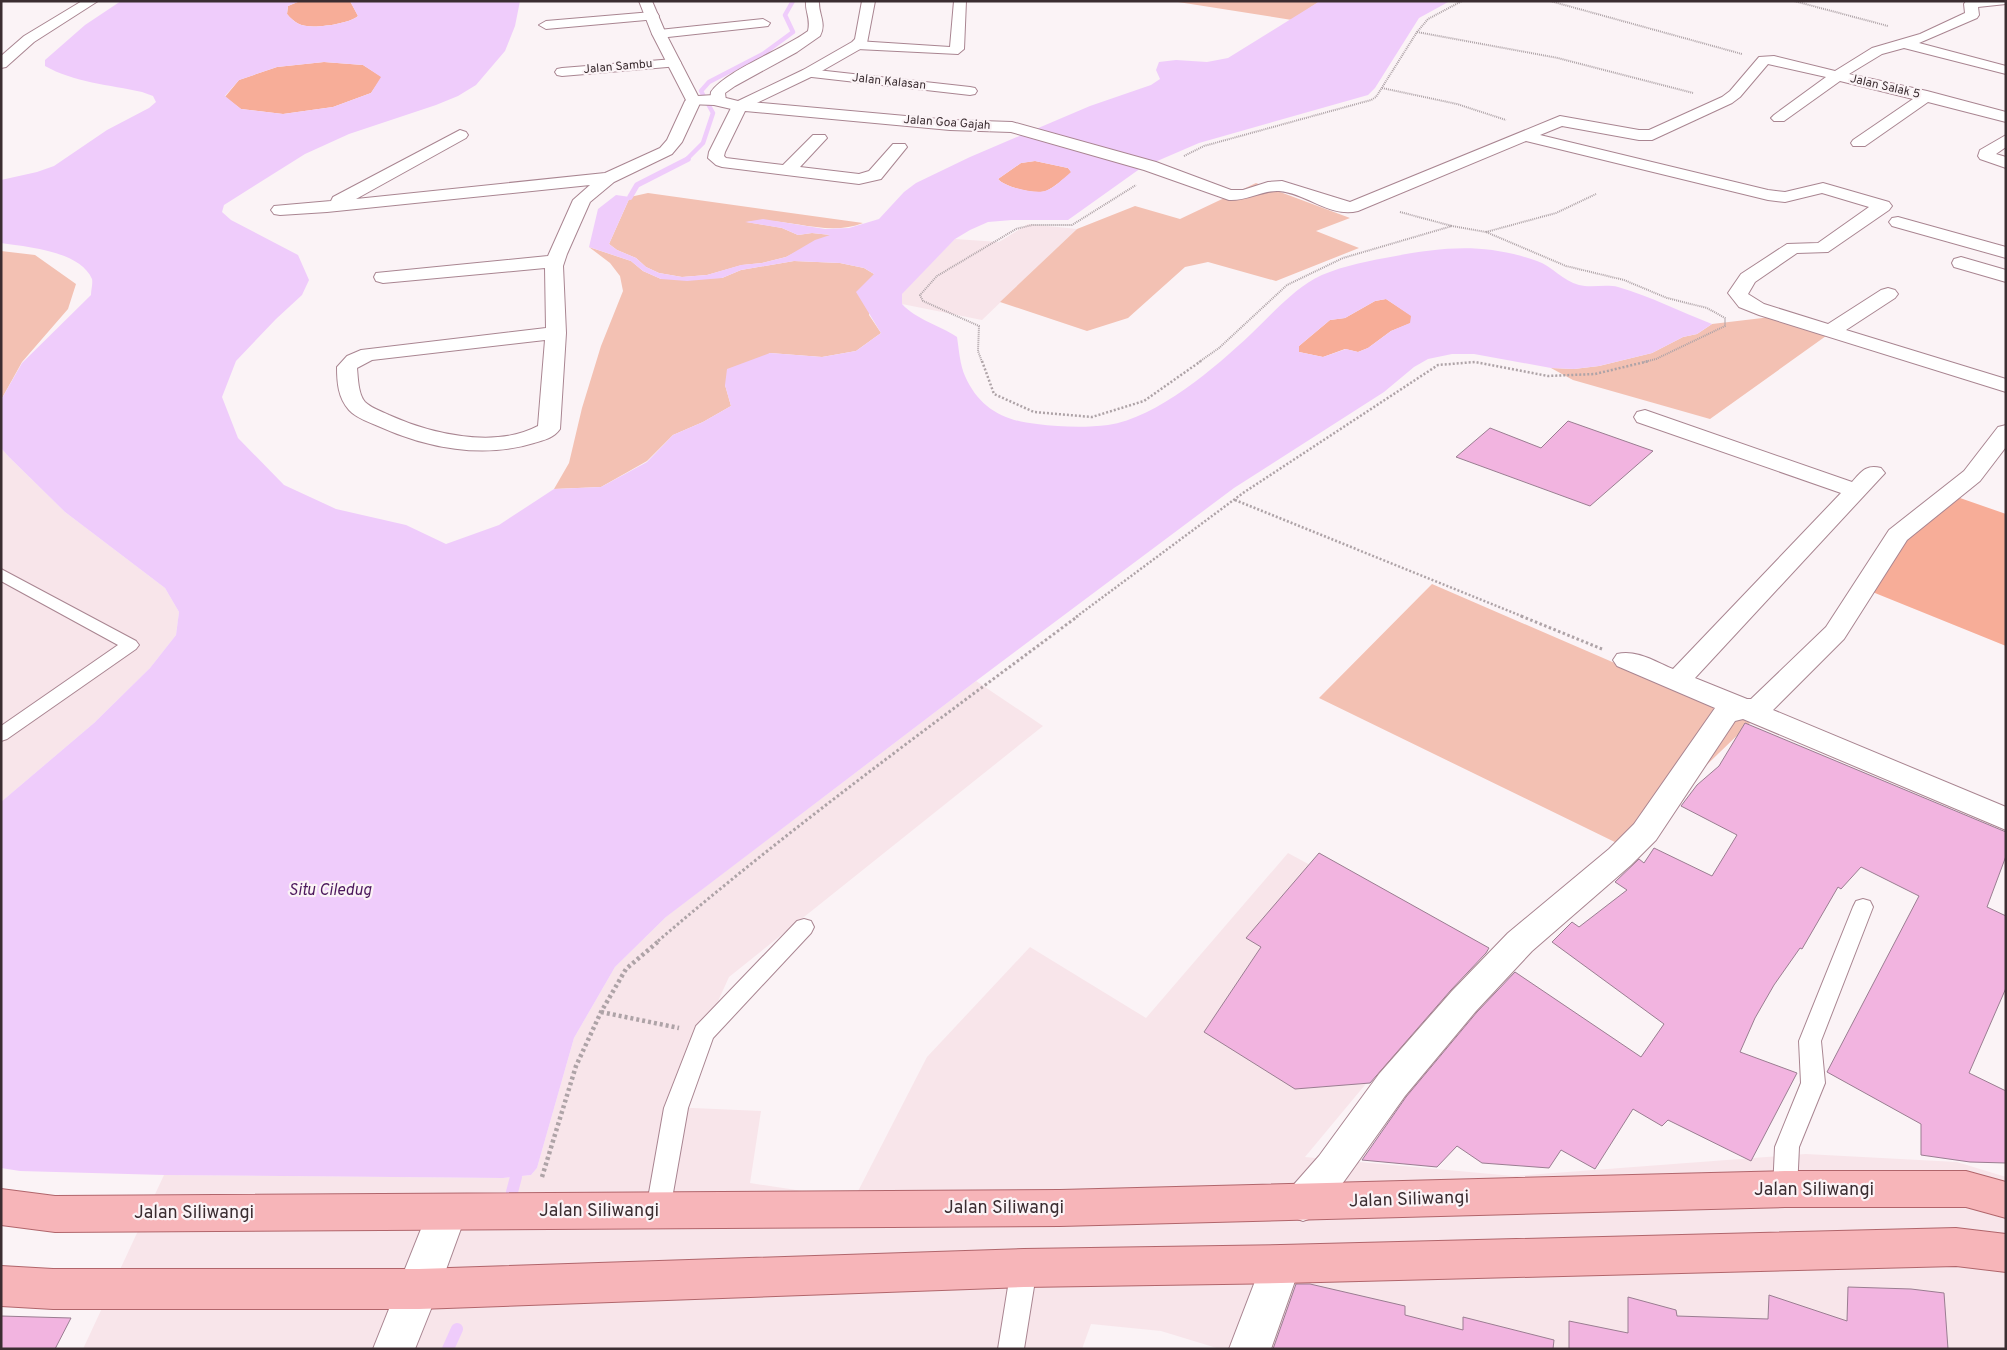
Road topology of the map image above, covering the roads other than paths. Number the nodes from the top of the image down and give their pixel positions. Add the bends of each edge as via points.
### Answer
1 (92, 1) edge
2 (645, 1) edge
3 (813, 1) edge
4 (869, 1) edge
5 (960, 1) edge
6 (2004, 2) edge
7 (652, 16) junction
8 (763, 23) dead end
9 (546, 25) dead end
10 (659, 34) junction
11 (1925, 37) junction
12 (1952, 42) dead end
13 (1902, 43) junction
14 (857, 45) junction
15 (674, 63) junction
16 (1, 64) edge
17 (2006, 70) edge
18 (562, 72) dead end
19 (808, 73) junction
20 (1838, 76) junction
21 (1949, 89) dead end
22 (970, 91) dead end
23 (1931, 98) junction
24 (706, 101) junction
25 (740, 106) junction
26 (2004, 115) edge
27 (1779, 118) dead end
28 (1531, 133) junction
29 (460, 135) dead end
30 (819, 138) dead end
31 (2006, 140) edge
32 (1859, 144) dead end
33 (899, 147) dead end
34 (2006, 163) edge
35 (787, 170) junction
36 (608, 178) junction
37 (327, 207) junction
38 (280, 210) dead end
39 (1898, 222) dead end
40 (2006, 253) edge
41 (556, 262) junction
42 (1961, 263) dead end
43 (2006, 276) edge
44 (383, 277) dead end
45 (1888, 294) dead end
46 (1830, 331) junction
47 (556, 333) junction
48 (2006, 386) edge
49 (1645, 417) dead end
50 (2006, 432) edge
51 (1872, 473) dead end
52 (1856, 491) junction
53 (1, 574) edge
54 (1627, 660) road end
55 (1678, 680) junction
56 (1747, 710) junction
57 (1, 735) edge
58 (2006, 819) edge
59 (1863, 907) dead end
60 (804, 927) dead end
61 (1785, 1189) junction
62 (2006, 1200) edge
63 (1303, 1203) junction
64 (1, 1207) edge
65 (658, 1210) junction
66 (446, 1212) junction
67 (2006, 1253) edge
68 (1281, 1264) junction
69 (1024, 1268) junction
70 (1, 1286) edge
71 (419, 1289) junction
72 (394, 1349) edge
73 (1011, 1349) edge
74 (1250, 1349) edge

1 - 16 street via 29,40
2 - 7 street
3 - 24 street via 817,20 815,33 803,43 729,83
4 - 14 street via 862,40
5 - 14 street via 958,49
6 - 11 street via 1971,4 1972,15
7 - 9 street
7 - 10 street
8 - 10 street
10 - 15 street
11 - 12 street
11 - 13 street
13 - 17 street
13 - 20 street via 1877,51
14 - 19 street
15 - 18 street, Jalan Sambu
15 - 24 street
19 - 22 street, Jalan Kalasan
19 - 25 street
20 - 23 street, Jalan Salak 5
20 - 27 street
20 - 28 street, Jalan Salak 5 via 1764,60 1727,100 1648,136 1560,121
21 - 23 street
23 - 26 street, Jalan Salak 5
23 - 32 street
24 - 25 street, Jalan Goa Gajah
24 - 36 street via 666,151
25 - 28 street, Jalan Goa Gajah via 950,125 999,126 1154,168 1229,195 1243,196 1282,186 1343,207 1357,205
25 - 35 street via 716,152 716,158 722,162
28 - 46 street via 1768,195 1785,197 1824,188 1883,206 1822,248 1793,248 1748,278 1738,293 1750,306
29 - 37 street
30 - 35 street
31 - 34 street via 1986,153 1993,160
33 - 35 street via 876,174 859,179
36 - 37 street
36 - 41 street via 582,200
37 - 38 street
39 - 40 street
41 - 44 street
41 - 47 street
42 - 43 street
45 - 46 street
46 - 48 street
47 - 47 street via 368,354 347,367 347,382 354,404 364,411 426,436 468,442 517,441 535,437 549,429
49 - 52 street
50 - 56 street via 1972,476 1898,535 1822,648 1760,706
51 - 52 street
52 - 55 street
53 - 57 lane via 130,645
54 - 55 street
55 - 56 street
56 - 58 street
56 - 63 street via 1725,714 1645,832 1520,942 1464,1001 1392,1085
59 - 61 lane via 1810,1041 1813,1083 1787,1147
60 - 65 lane via 704,1033 676,1108
61 - 62 main road, Jalan Siliwangi via 1966,1189
61 - 63 main road, Jalan Siliwangi
63 - 65 main road, Jalan Siliwangi
64 - 66 main road, Jalan Siliwangi via 55,1214
65 - 66 main road, Jalan Siliwangi
66 - 71 street
67 - 68 main road via 1956,1247
68 - 69 main road
68 - 74 street
69 - 71 main road
69 - 73 lane
70 - 71 main road via 53,1289
71 - 72 street

